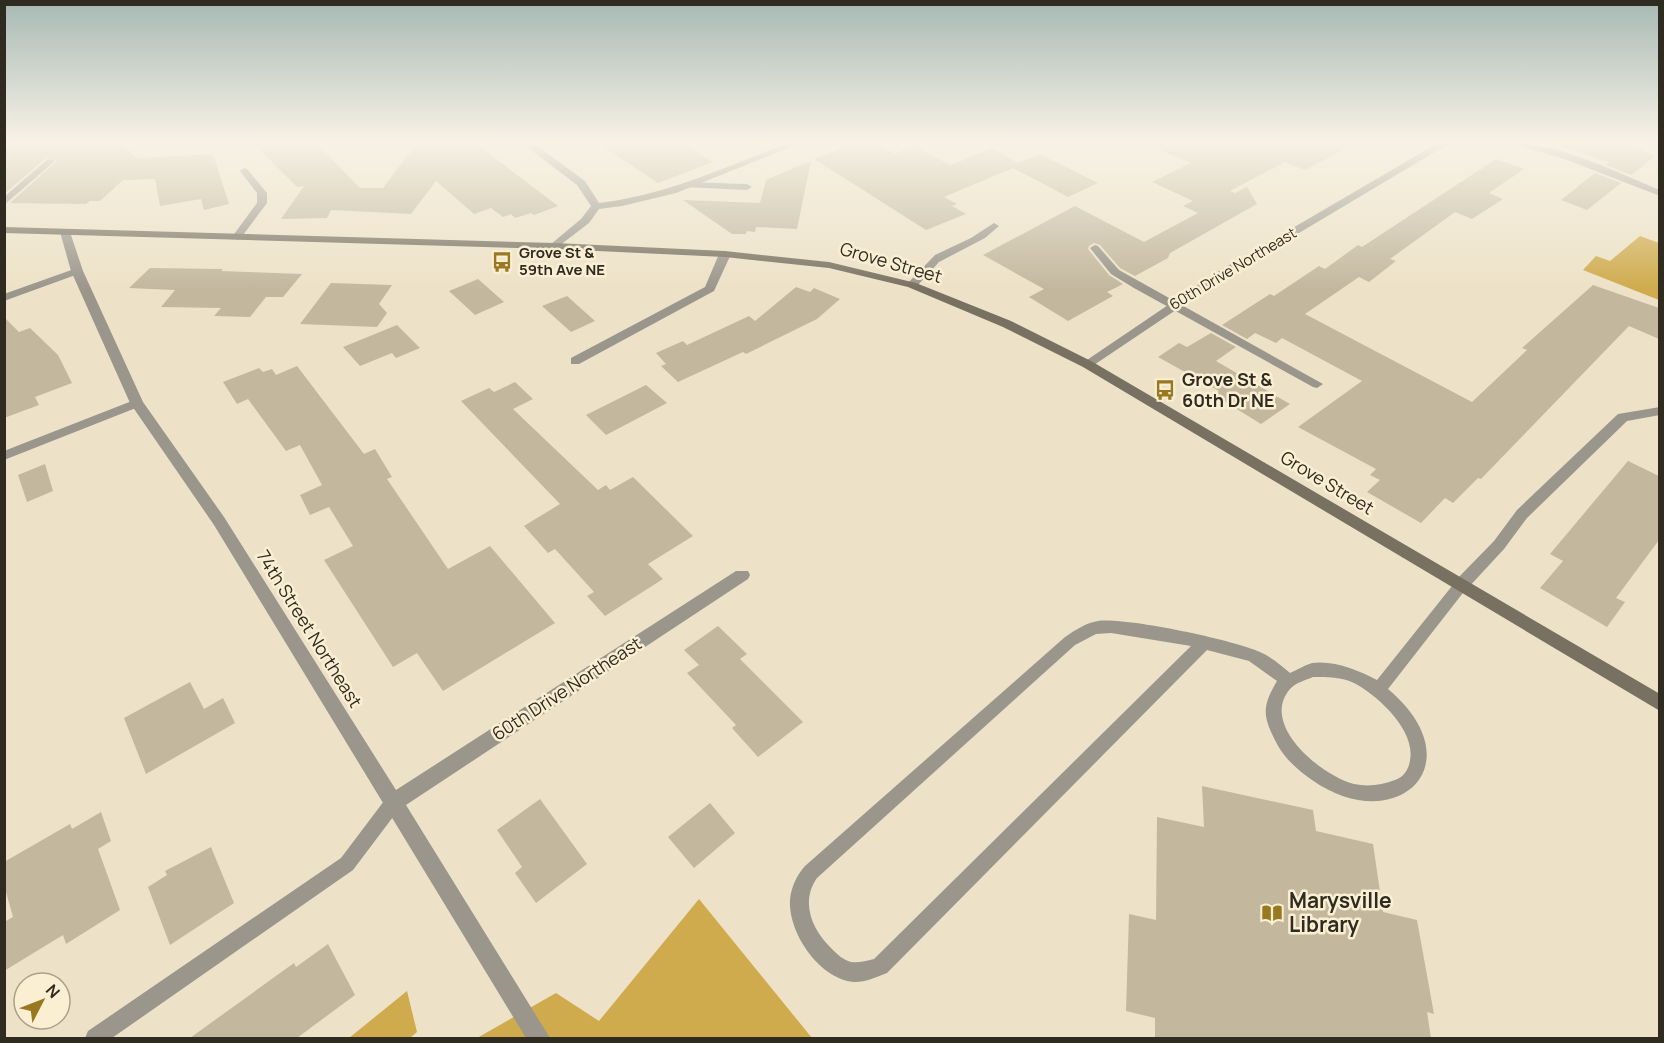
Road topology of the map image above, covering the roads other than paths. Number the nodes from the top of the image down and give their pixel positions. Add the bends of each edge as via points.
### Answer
1 (16, 192) edge
2 (261, 192) edge
3 (587, 192) edge
4 (669, 192) edge
5 (1359, 192) edge
6 (4, 202) edge
7 (596, 206) junction
8 (994, 225) dead end
9 (4, 230) edge
10 (65, 232) junction
11 (237, 237) junction
12 (555, 246) junction
13 (1095, 248) dead end
14 (725, 254) junction
15 (76, 271) junction
16 (912, 285) junction
17 (4, 298) edge
18 (1172, 306) junction
19 (575, 361) dead end
20 (1087, 364) junction
21 (1317, 384) dead end
22 (137, 403) junction
23 (1658, 411) edge
24 (4, 456) edge
25 (742, 575) dead end
26 (1461, 585) junction
27 (1203, 644) junction
28 (1287, 680) junction
29 (1378, 690) junction
30 (1659, 703) edge
31 (393, 803) junction
32 (95, 1038) edge
33 (538, 1038) edge

1 - 6 lane
2 - 11 lane via 262,203
3 - 7 street
4 - 7 street via 623,204
5 - 18 street, 60th Drive Northeast
7 - 12 street via 585,221
8 - 16 lane via 983,237 939,257
9 - 10 street, Grove Street
10 - 11 street, Grove Street
10 - 15 street, 74th Street Northeast
11 - 12 street, Grove Street
12 - 14 street, Grove Street
13 - 18 lane via 1115,272
14 - 16 street, Grove Street via 829,264
14 - 19 street via 710,289
15 - 17 lane
15 - 22 street, 74th Street Northeast
16 - 20 street, Grove Street via 1007,324
18 - 20 street, 60th Drive Northeast
18 - 21 lane
20 - 26 street, Grove Street
22 - 24 lane
22 - 31 street, 74th Street Northeast via 219,521
23 - 26 street via 1623,417 1522,514
25 - 31 street, 60th Drive Northeast
26 - 29 lane
26 - 30 street, Grove Street
27 - 27 lane via 1100,627 1070,641 811,872 800,891 800,916 817,945 850,972 880,966
27 - 28 lane via 1250,655
28 - 29 lane via 1305,672 1325,670 1359,678
28 - 29 lane via 1278,689 1273,713 1286,746 1315,774 1356,793 1378,794 1397,789 1419,765 1419,744 1411,724 1399,707
31 - 32 lane via 347,864
31 - 33 street, 74th Street Northeast

